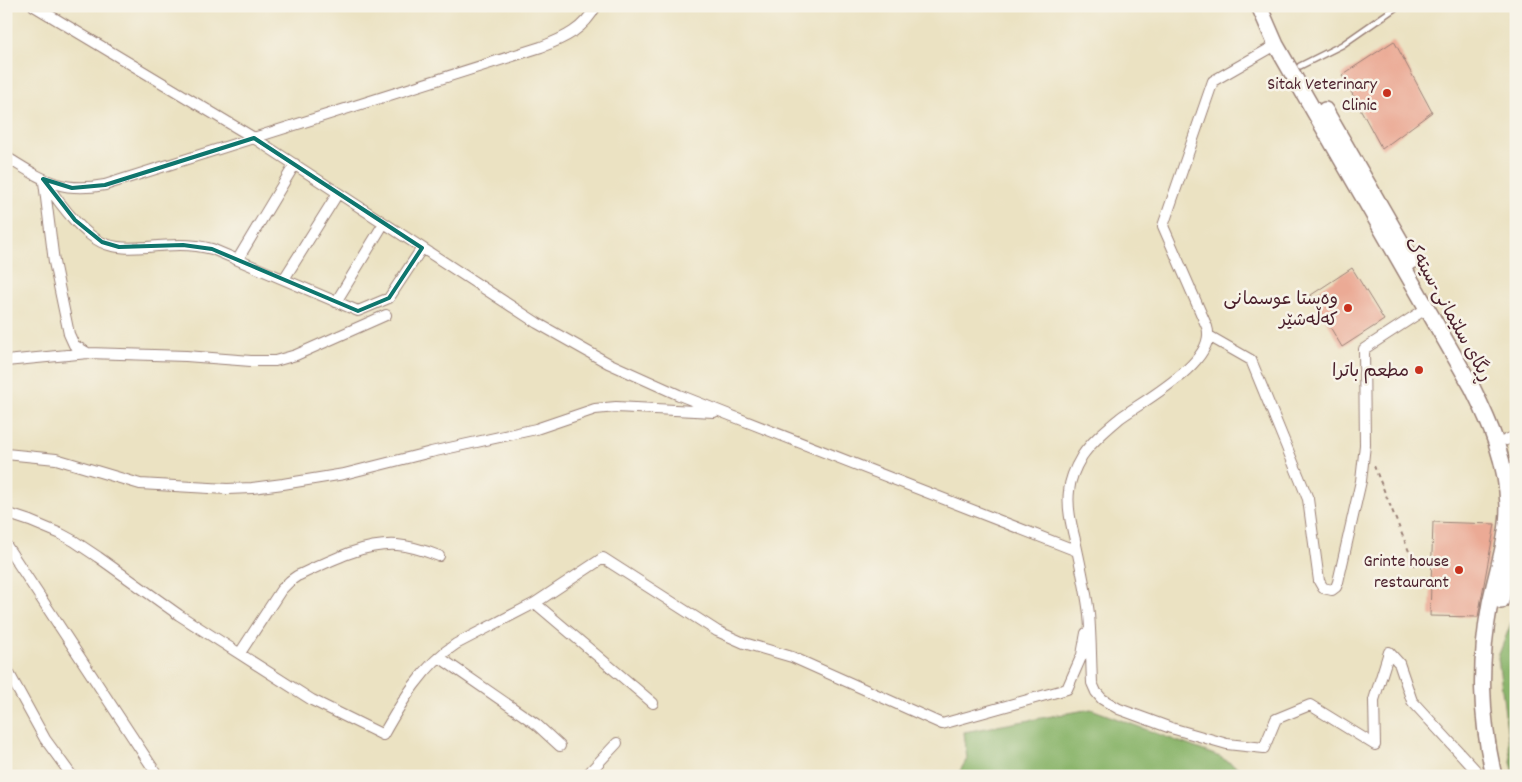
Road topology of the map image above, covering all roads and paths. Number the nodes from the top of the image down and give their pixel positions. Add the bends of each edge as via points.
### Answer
1 (34, 6) edge
2 (596, 6) edge
3 (1259, 6) edge
4 (1270, 6) edge
5 (1398, 6) edge
6 (1276, 45) junction
7 (1300, 66) junction
8 (254, 138) junction
9 (6, 157) edge
10 (295, 164) junction
11 (43, 179) junction
12 (338, 193) junction
13 (384, 223) junction
14 (422, 248) junction
15 (238, 259) junction
16 (284, 279) junction
17 (336, 302) junction
18 (1427, 308) junction
19 (386, 316) dead end
20 (69, 334) junction
21 (1209, 336) junction
22 (88, 353) junction
23 (72, 354) junction
24 (6, 361) edge
25 (722, 412) junction
26 (1511, 438) edge
27 (1365, 445) junction
28 (6, 454) edge
29 (1516, 488) edge
30 (6, 513) edge
31 (1516, 524) edge
32 (6, 545) edge
33 (1077, 552) junction
34 (439, 556) dead end
35 (1415, 566) dead end
36 (536, 604) junction
37 (1089, 614) junction
38 (240, 653) junction
39 (439, 657) junction
40 (6, 668) edge
41 (653, 703) dead end
42 (616, 742) dead end
43 (560, 746) dead end
44 (72, 776) edge
45 (158, 776) edge
46 (586, 776) edge
47 (1481, 776) edge
48 (1494, 776) edge
49 (1504, 776) edge

1 - 8 street
2 - 8 street via 583,25 562,39
3 - 6 main road, ڕیگای سلێمانی-سیتەک
4 - 7 main road, ڕیگای سلێمانی-سیتەک
5 - 7 lane via 1342,45
6 - 18 main road, ڕیگای سلێمانی-سیتەک
6 - 21 street via 1213,81 1163,226
7 - 26 main road, ڕیگای سلێمانی-سیتەک
8 - 10 street
8 - 11 street via 90,188 72,188
9 - 11 street
10 - 12 street
10 - 15 street
11 - 15 street via 75,220 94,238 110,246 202,246
11 - 20 street via 54,262
12 - 13 street
12 - 16 street
13 - 14 street
13 - 17 street
14 - 17 street via 389,298 358,311
14 - 25 street via 536,323 584,350
15 - 16 street
16 - 17 street
18 - 27 street via 1364,349
18 - 48 main road, ڕیگای سلێمانی-سیتەک via 1486,416 1498,447 1505,482 1508,505 1506,532 1482,656 1482,709
19 - 22 street via 275,361
20 - 22 street via 74,345
20 - 23 street
21 - 27 street via 1251,360 1308,500 1317,575 1326,589 1334,589 1338,582 1361,480
21 - 33 street via 1195,362 1103,432 1084,453 1074,470 1069,490 1069,510
22 - 23 street
23 - 24 street
25 - 28 street via 602,407 536,429 344,474 252,488 140,484 56,459
25 - 33 street
26 - 29 main road, ڕیگای سلێمانی-سیتەک
27 - 35 path
30 - 38 street via 30,520 74,541 179,615
31 - 49 main road via 1491,667 1494,734
32 - 45 street
33 - 37 street
34 - 38 street via 407,546 377,546 297,576 281,590
36 - 37 street via 603,558 717,631 792,657 942,724 1067,689 1082,655
36 - 39 street via 456,644
36 - 41 street
37 - 47 street via 1092,683 1102,699 1119,709 1171,728 1226,744 1264,748 1276,719 1310,705 1375,745 1374,700 1389,652 1398,663 1412,701
38 - 39 street via 312,700 382,735 405,699
39 - 43 street via 536,724
40 - 44 street via 45,739
42 - 46 street

